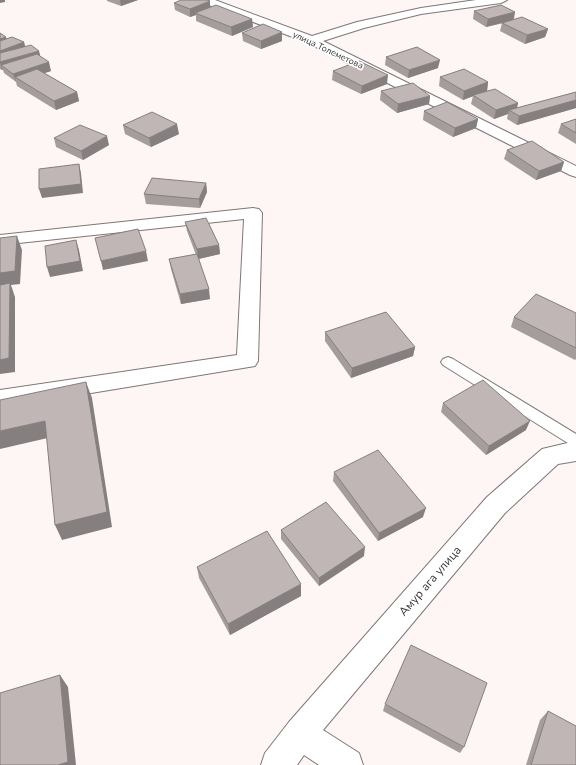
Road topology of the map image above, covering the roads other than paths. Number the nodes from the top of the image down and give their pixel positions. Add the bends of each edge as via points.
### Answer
1 (206, 0) edge
2 (501, 0) edge
3 (312, 40) junction
4 (576, 172) edge
5 (0, 240) edge
6 (448, 362) dead end
7 (0, 399) edge
8 (576, 441) edge
9 (576, 451) edge
10 (300, 733) junction
11 (277, 765) edge
12 (347, 765) edge

1 - 3 street, улица Толеметова
2 - 3 street via 421,11
3 - 4 street, улица Толеметова
5 - 7 street via 253,214 247,361
6 - 8 lane
9 - 10 street, Амур ага улица via 551,456 496,505
10 - 11 street, Амур ага улица
10 - 12 street

